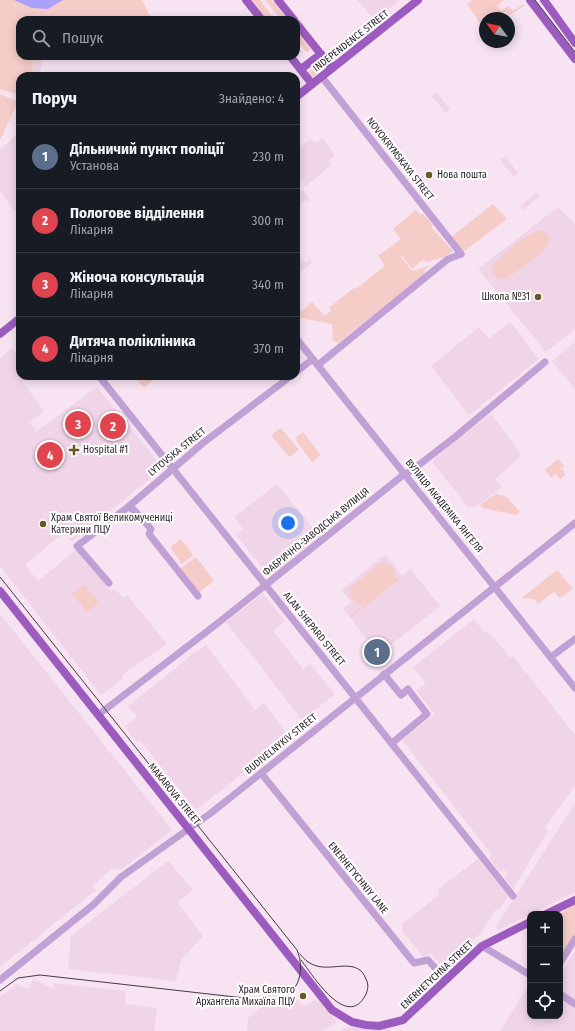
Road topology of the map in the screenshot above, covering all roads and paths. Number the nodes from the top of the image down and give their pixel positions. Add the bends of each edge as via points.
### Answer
1 (246, 0) edge
2 (278, 0) edge
3 (418, 0) edge
4 (530, 0) edge
5 (544, 0) edge
6 (259, 16) edge
7 (291, 16) edge
8 (300, 28) edge
9 (575, 43) edge
10 (321, 54) junction
11 (575, 59) edge
12 (293, 60) edge
13 (332, 68) junction
14 (301, 69) junction
15 (322, 77) junction
16 (312, 84) junction
17 (300, 94) edge
18 (16, 321) edge
19 (0, 334) edge
20 (300, 343) edge
21 (313, 359) junction
22 (545, 362) dead end
23 (318, 365) junction
24 (300, 369) edge
25 (102, 380) edge
26 (286, 380) edge
27 (172, 467) junction
28 (406, 475) junction
29 (128, 507) junction
30 (575, 523) edge
31 (109, 583) dead end
32 (266, 585) junction
33 (494, 587) junction
34 (0, 591) edge
35 (198, 596) dead end
36 (575, 639) edge
37 (551, 657) junction
38 (384, 674) junction
39 (575, 688) edge
40 (355, 697) junction
41 (98, 714) junction
42 (392, 743) junction
43 (260, 773) junction
44 (190, 828) junction
45 (513, 896) dead end
46 (575, 900) edge
47 (552, 911) edge
48 (527, 924) edge
49 (575, 939) edge
50 (482, 946) junction
51 (563, 958) edge
52 (527, 973) edge
53 (0, 980) edge
54 (446, 980) junction
55 (563, 996) edge
56 (575, 1004) edge
57 (332, 1010) joint

1 - 6 main road
2 - 7 main road
3 - 13 main road, INDEPENDENCE STREET
4 - 11 main road
5 - 9 main road
8 - 10 main road
10 - 13 main road
10 - 14 main road
12 - 14 main road
13 - 15 main road, INDEPENDENCE STREET
14 - 16 main road
15 - 16 main road, INDEPENDENCE STREET
15 - 23 street, NOVOKRYMSKAYA STREET via 461,254 448,259
16 - 17 main road, INDEPENDENCE STREET
18 - 19 main road
20 - 21 street, ВУЛИЦЯ АКАДЕМІКА ЯНГЕЛЯ
21 - 23 street, ВУЛИЦЯ АКАДЕМІКА ЯНГЕЛЯ
21 - 24 street
22 - 28 street, ФАБРИЧНО-ЗАВОДСЬКА ВУЛИЦЯ
23 - 28 street, ВУЛИЦЯ АКАДЕМІКА ЯНГЕЛЯ
25 - 27 street, ALAN SHEPARD STREET
26 - 27 street, LYTOVSKA STREET
27 - 29 street, LYTOVSKA STREET
27 - 32 street, ALAN SHEPARD STREET
28 - 32 street, ФАБРИЧНО-ЗАВОДСЬКА ВУЛИЦЯ
28 - 33 street, ВУЛИЦЯ АКАДЕМІКА ЯНГЕЛЯ
29 - 31 street, LYTOVSKA STREET via 77,546
29 - 35 street via 134,510 150,529 149,534
30 - 33 street, BUDIVELNYKIV STREET
32 - 40 street, ALAN SHEPARD STREET
32 - 41 street, ФАБРИЧНО-ЗАВОДСЬКА ВУЛИЦЯ
33 - 37 street, ВУЛИЦЯ АКАДЕМІКА ЯНГЕЛЯ
33 - 38 street, BUDIVELNYKIV STREET
34 - 41 main road, MAKAROVA STREET
36 - 37 street
37 - 39 street, ВУЛИЦЯ АКАДЕМІКА ЯНГЕЛЯ
38 - 40 street, BUDIVELNYKIV STREET
38 - 42 street via 401,695 408,689 427,714
40 - 42 street, ALAN SHEPARD STREET
40 - 43 street, BUDIVELNYKIV STREET
41 - 44 main road, MAKAROVA STREET
42 - 45 street, ALAN SHEPARD STREET
43 - 44 street, BUDIVELNYKIV STREET
43 - 54 street, ENERHETYCHNIY LANE via 414,963 428,960
44 - 53 street, BUDIVELNYKIV STREET via 121,877 93,905
44 - 57 main road, MAKAROVA STREET
46 - 47 main road
48 - 50 main road, ENERHETYCHNA STREET
49 - 51 street
50 - 52 street
50 - 54 main road, ENERHETYCHNA STREET
54 - 57 main road, ENERHETYCHNA STREET via 403,1020 394,1023 366,1025 352,1022
55 - 56 street

